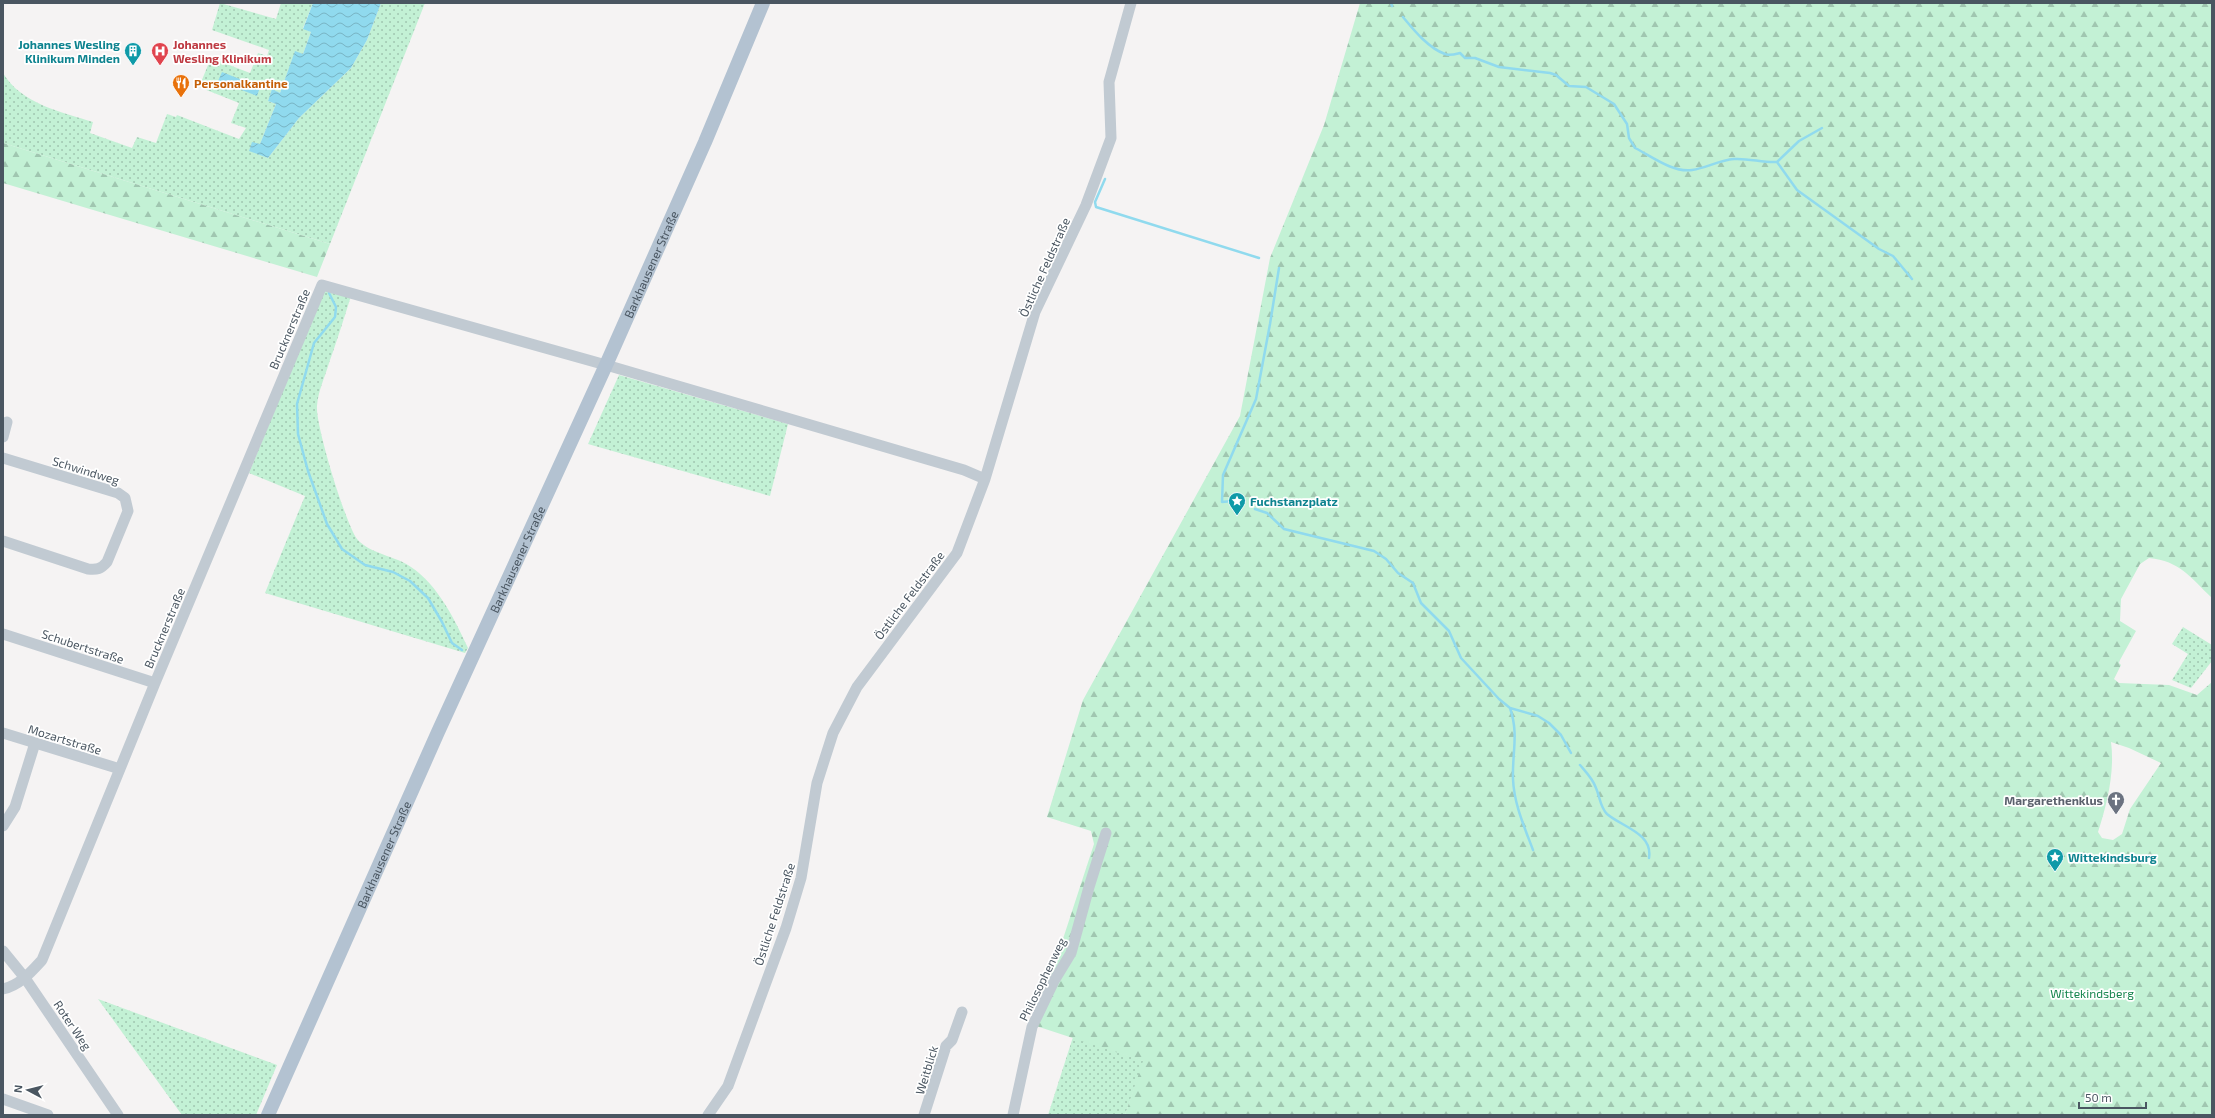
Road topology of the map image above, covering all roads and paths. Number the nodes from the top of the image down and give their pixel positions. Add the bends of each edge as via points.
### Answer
1 (763, 3) edge
2 (1131, 3) edge
3 (606, 365) junction
4 (7, 422) dead end
5 (3, 437) edge
6 (3, 458) edge
7 (985, 479) junction
8 (3, 540) edge
9 (3, 634) edge
10 (155, 683) junction
11 (3, 733) edge
12 (35, 743) junction
13 (120, 769) junction
14 (3, 826) edge
15 (1106, 833) dead end
16 (3, 951) edge
17 (25, 978) junction
18 (3, 990) edge
19 (962, 1012) dead end
20 (3, 1100) edge
21 (48, 1115) edge
22 (118, 1115) edge
23 (268, 1115) edge
24 (708, 1115) edge
25 (924, 1115) edge
26 (1014, 1115) edge

1 - 3 main road, Barkhausener Straße via 705,142
2 - 7 street, Östliche Feldstraße via 1109,82 1111,138 1086,206 1035,312
3 - 7 street via 964,470
3 - 10 street, Brucknerstraße via 322,285
3 - 23 main road, Barkhausener Straße via 438,732
4 - 5 street
6 - 8 street, Schwindweg via 118,493 125,498 128,511 107,562 97,570
7 - 24 street, Östliche Feldstraße via 957,552 857,687 833,733 817,783 801,878 786,928 728,1086
9 - 10 street, Schubertstraße
10 - 13 street, Brucknerstraße
11 - 12 street, Mozartstraße
12 - 13 street, Mozartstraße
12 - 14 street via 15,807
13 - 17 street, Brucknerstraße via 42,960
15 - 26 street, Philosophenweg via 1071,953 1050,987 1032,1027
16 - 17 street, Roter Weg
17 - 18 street, Brucknerstraße
17 - 22 street, Roter Weg
19 - 25 street, Weitblick via 952,1040 946,1046
20 - 21 street

